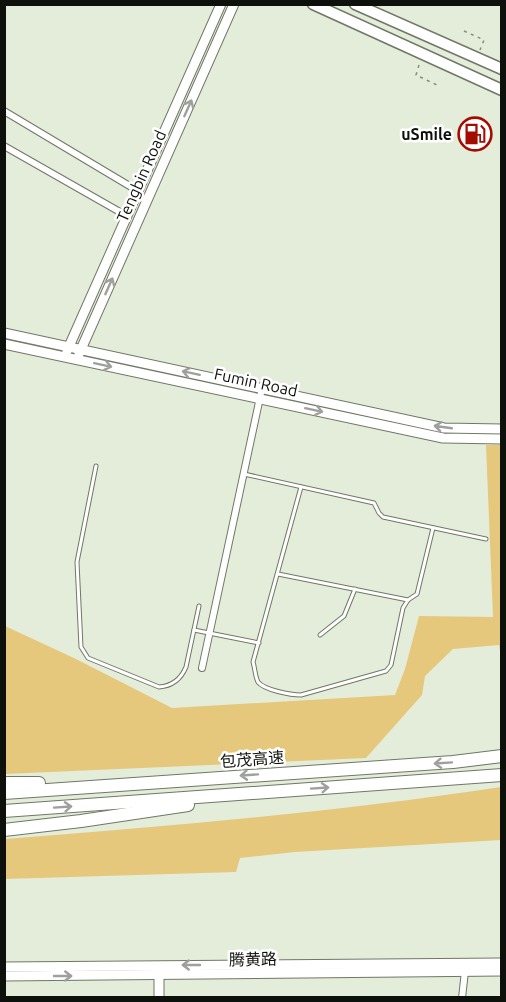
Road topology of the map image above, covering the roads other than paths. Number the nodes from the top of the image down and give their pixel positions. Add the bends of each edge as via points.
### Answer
1 (220, 4) edge
2 (234, 4) edge
3 (313, 4) edge
4 (355, 4) edge
5 (501, 69) edge
6 (501, 90) edge
7 (4, 111) edge
8 (4, 146) edge
9 (138, 191) junction
10 (127, 216) junction
11 (4, 333) edge
12 (4, 344) edge
13 (69, 346) junction
14 (81, 349) junction
15 (64, 356) junction
16 (77, 359) junction
17 (262, 388) junction
18 (260, 398) junction
19 (501, 429) edge
20 (501, 439) edge
21 (96, 466) dead end
22 (244, 474) junction
23 (301, 487) junction
24 (433, 528) junction
25 (486, 539) dead end
26 (278, 574) junction
27 (356, 589) junction
28 (408, 600) junction
29 (199, 606) dead end
30 (194, 630) junction
31 (210, 633) junction
32 (320, 635) dead end
33 (259, 643) junction
34 (202, 668) dead end
35 (501, 756) edge
36 (501, 775) edge
37 (137, 782) junction
38 (4, 783) edge
39 (273, 792) junction
40 (4, 793) edge
41 (4, 811) edge
42 (4, 830) edge
43 (501, 963) edge
44 (4, 967) edge
45 (159, 970) junction
46 (501, 970) edge
47 (465, 971) junction
48 (4, 976) edge
49 (159, 998) edge
50 (462, 998) edge

1 - 9 main road, Tengbin Road
14 -> 2 main road, Tengbin Road
3 - 6 main road
4 - 5 main road
7 - 9 street
8 - 10 street
9 - 10 main road, Tengbin Road
10 - 13 main road, Tengbin Road
11 - 13 main road, Fumin Road
12 - 15 main road, Fumin Road
13 - 14 main road, Fumin Road
13 - 15 main road, Tengbin Road
14 - 16 main road, Tengbin Road
17 -> 14 main road, Fumin Road
15 - 16 main road, Fumin Road
16 -> 18 main road, Fumin Road
17 - 18 street
19 -> 17 main road, Fumin Road via 444,428
18 -> 20 main road, Fumin Road via 443,438
18 - 22 street
21 - 30 lane via 77,562 84,654 159,687 168,686 182,677
22 - 23 lane
22 - 31 street
23 - 24 lane via 374,503 383,517
23 - 26 lane
24 - 25 lane
24 - 28 lane via 417,594
26 - 27 lane
26 - 33 lane
27 - 28 lane
27 - 32 lane via 344,616
28 - 33 lane via 391,665 386,671 311,693 290,695 262,686 253,662
29 - 30 lane
30 - 31 lane
31 - 33 lane
31 - 34 street
35 -> 37 highway, 包茂高速
39 -> 36 highway, 包茂高速
37 - 38 highway
37 - 40 highway, 包茂高速
41 -> 39 highway, 包茂高速
39 - 42 highway
43 -> 45 main road, 腾黄路
44 - 45 main road, 腾黄路
45 - 47 main road, 腾黄路
48 -> 45 main road, 腾黄路
45 - 49 main road
46 - 47 main road, 腾黄路
47 - 50 street

